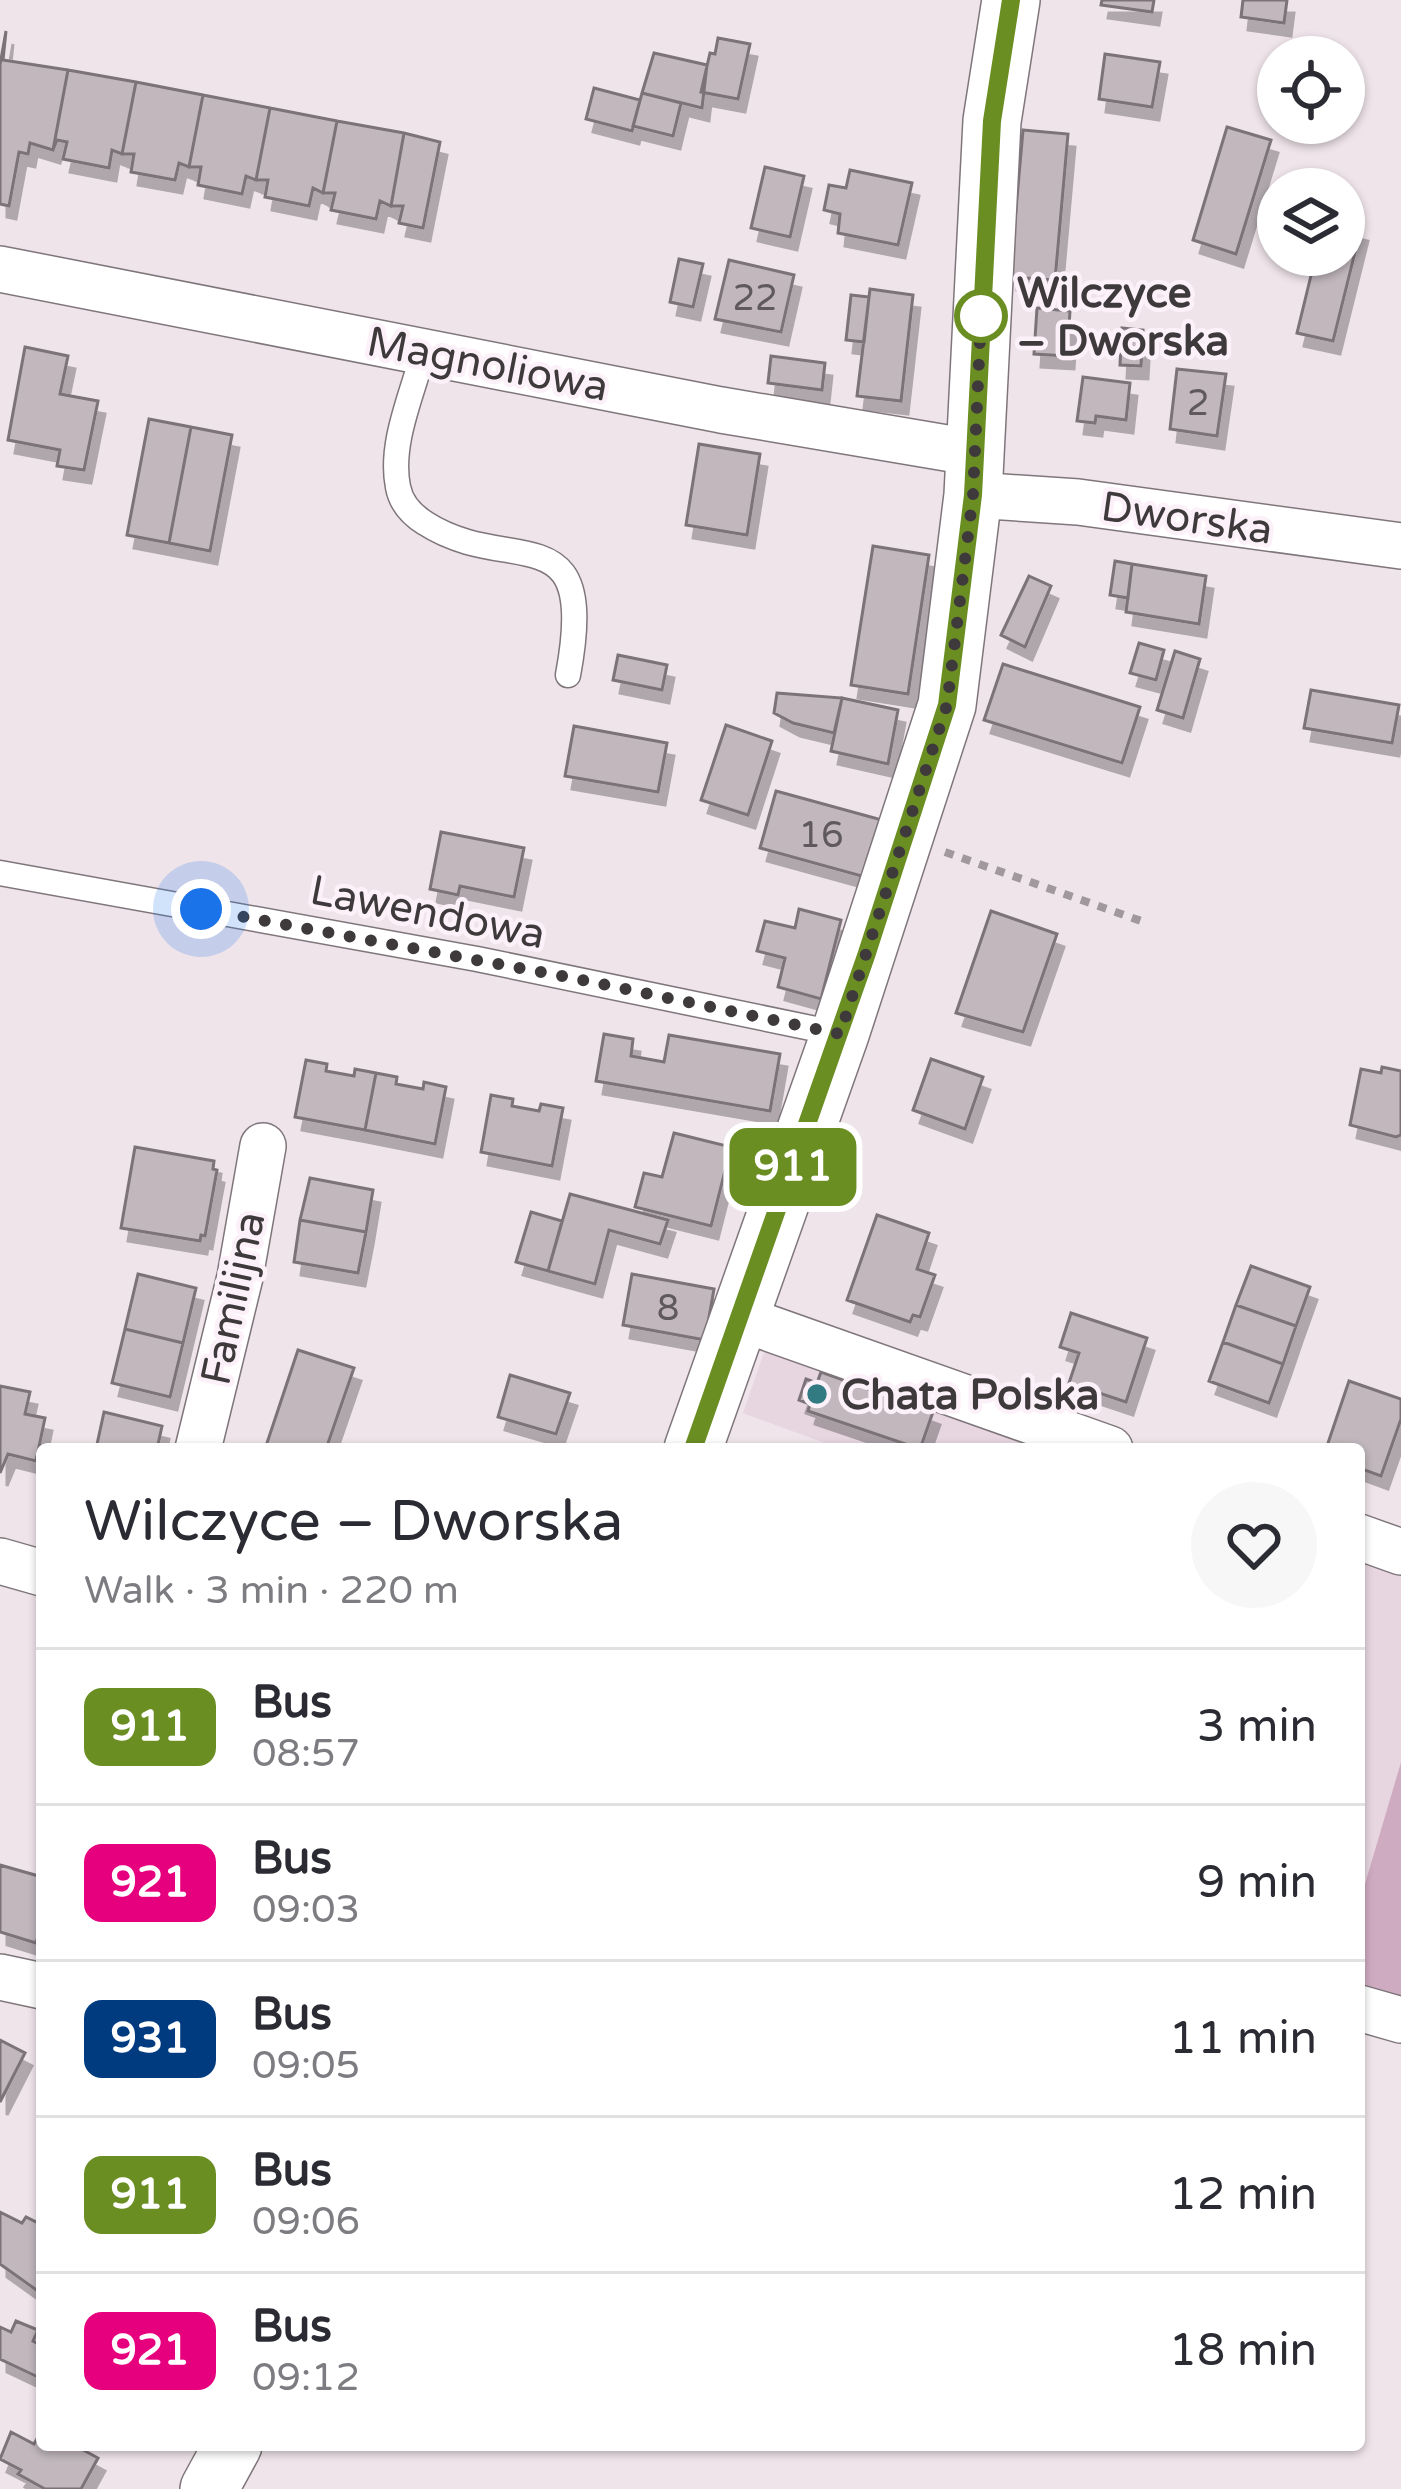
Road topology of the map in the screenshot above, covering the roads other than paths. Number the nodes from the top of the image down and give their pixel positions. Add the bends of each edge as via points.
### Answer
1 (1011, 0) edge
2 (0, 268) edge
3 (424, 350) junction
4 (974, 474) junction
5 (1401, 546) edge
6 (568, 675) dead end
7 (0, 873) edge
8 (840, 1034) junction
9 (263, 1146) dead end
10 (740, 1318) junction
11 (199, 1443) edge
12 (695, 1443) edge
13 (1093, 1443) edge
14 (1365, 1539) edge
15 (1401, 1552) edge
16 (0, 1561) edge
17 (36, 1572) edge
18 (0, 1977) edge
19 (36, 1984) edge
20 (1365, 2010) edge
21 (1401, 2020) edge
22 (230, 2451) edge
23 (209, 2489) edge

1 - 4 street via 992,121
2 - 3 street, Magnoliowa
3 - 4 street, Magnoliowa via 721,410
3 - 6 lane via 401,435 398,490 406,507 439,532 527,551 557,568 569,584 576,622
4 - 5 street, Dworska via 1078,502
4 - 8 street via 947,705
7 - 8 lane, Lawendowa
8 - 10 street
9 - 11 street, Familijna
10 - 12 street
10 - 13 street
14 - 15 street
16 - 17 street
18 - 19 street
20 - 21 street
22 - 23 street

